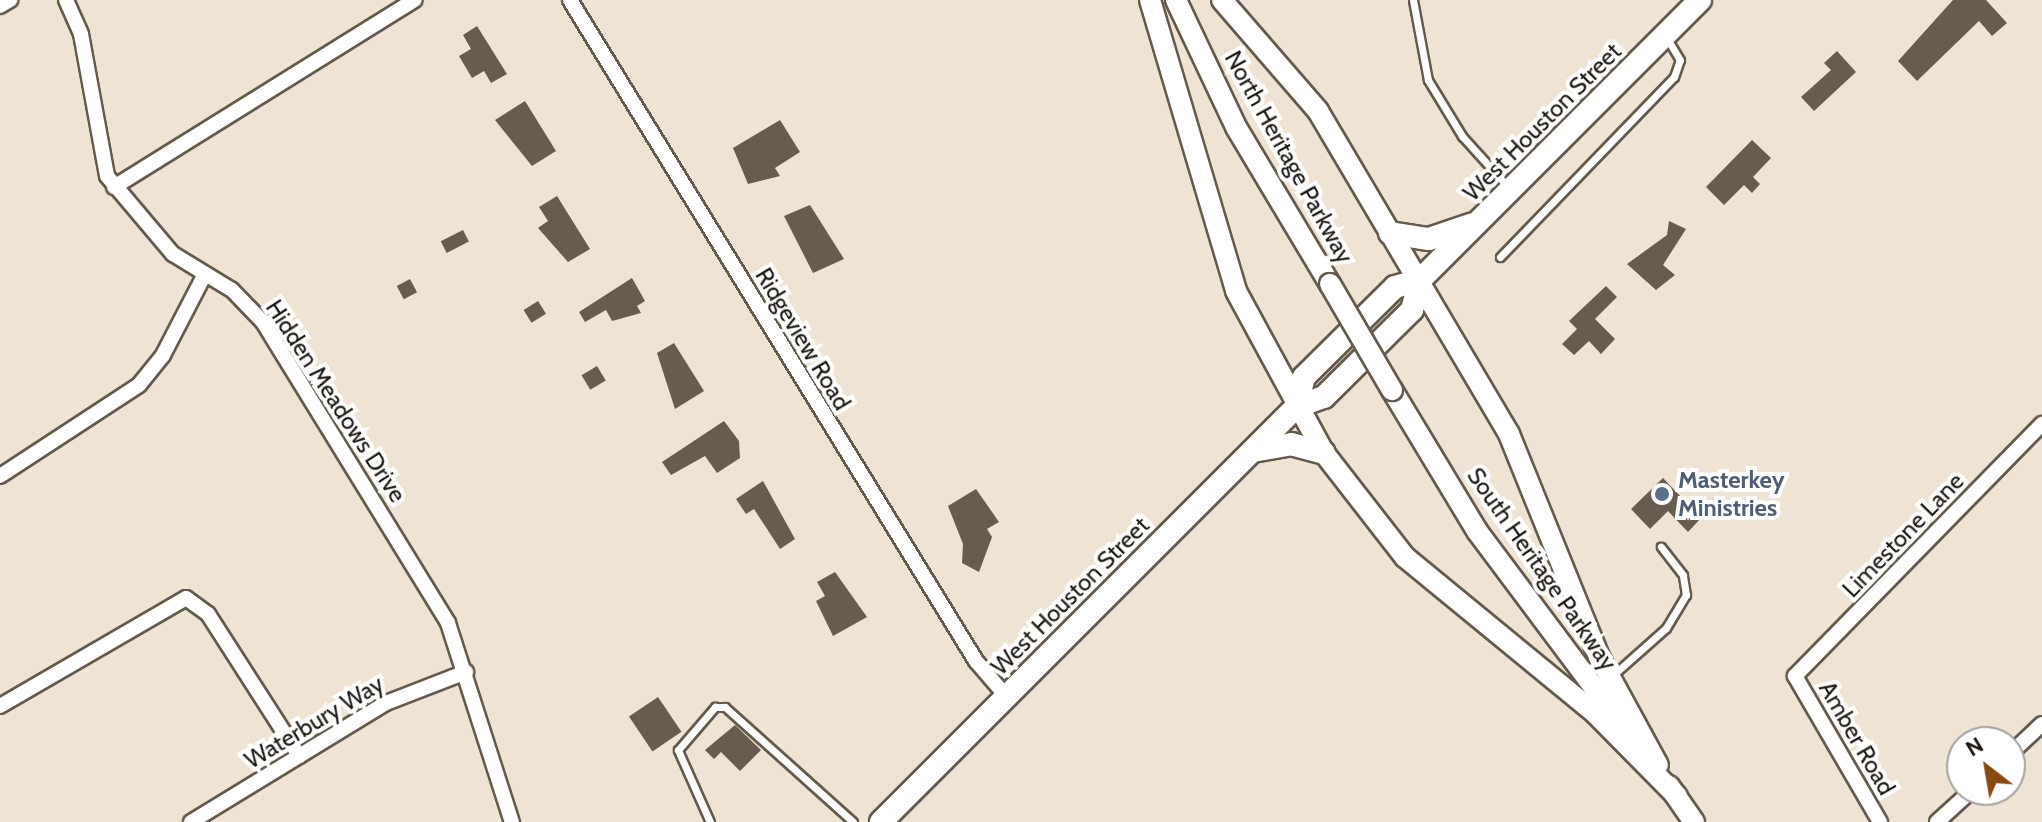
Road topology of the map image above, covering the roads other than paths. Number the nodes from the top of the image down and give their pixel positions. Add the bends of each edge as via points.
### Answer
1 (10, 0) edge
2 (66, 0) edge
3 (414, 0) edge
4 (570, 0) edge
5 (1150, 0) edge
6 (1176, 0) edge
7 (1222, 0) edge
8 (1413, 0) edge
9 (1700, 0) edge
10 (0, 6) edge
11 (1665, 35) junction
12 (114, 187) junction
13 (1511, 190) junction
14 (1478, 222) junction
15 (1390, 233) junction
16 (1500, 257) dead end
17 (204, 276) junction
18 (1420, 280) junction
19 (1361, 336) joint
20 (1296, 407) junction
21 (2042, 424) edge
22 (1253, 451) junction
23 (1324, 453) junction
24 (0, 476) edge
25 (1661, 547) dead end
26 (466, 672) junction
27 (1795, 676) joint
28 (1603, 685) junction
29 (1006, 696) junction
30 (0, 706) edge
31 (2042, 724) edge
32 (2026, 739) edge
33 (299, 756) junction
34 (1677, 796) junction
35 (1954, 806) edge
36 (191, 822) edge
37 (512, 822) edge
38 (710, 822) edge
39 (853, 822) edge
40 (881, 822) edge
41 (1694, 822) edge
42 (1880, 822) edge
43 (1937, 822) edge

1 - 10 street
2 - 12 street, Hidden Meadows Drive via 81,34 96,138
3 - 12 street
4 - 29 street, Ridgeview Road via 976,661
5 - 20 main road via 1236,291
6 - 19 main road, North Heritage Parkway, bridge via 1236,127
7 - 15 main road via 1318,111
8 - 13 lane via 1428,80 1462,136
9 - 11 main road, West Houston Street
11 - 13 main road, West Houston Street
11 - 16 lane via 1680,60 1674,77
12 - 17 street, Hidden Meadows Drive via 142,225
13 - 14 main road, West Houston Street
14 - 15 main road via 1429,239
14 - 18 main road, West Houston Street
15 - 18 main road
17 - 24 street via 163,355 139,385
17 - 26 street, Hidden Meadows Drive via 263,322 448,623
18 - 20 main road, West Houston Street via 1412,310 1324,397
18 - 28 main road via 1509,434
19 - 28 main road, South Heritage Parkway, bridge via 1477,531
20 - 22 main road, West Houston Street
20 - 23 main road
21 - 27 street, Limestone Lane
22 - 23 main road via 1291,444
22 - 29 main road, West Houston Street
23 - 34 main road via 1405,557 1596,714
25 - 28 lane via 1683,575 1686,595 1666,628
26 - 33 street, Waterbury Way via 386,703
26 - 37 street, Hidden Meadows Drive
27 - 42 street, Amber Road
28 - 34 main road, South Heritage Parkway
29 - 40 main road, West Houston Street
30 - 33 street via 186,598 208,614
31 - 32 street
33 - 36 street, Waterbury Way
34 - 41 main road, South Heritage Parkway
35 - 43 street
38 - 39 lane via 678,750 715,707 743,718

